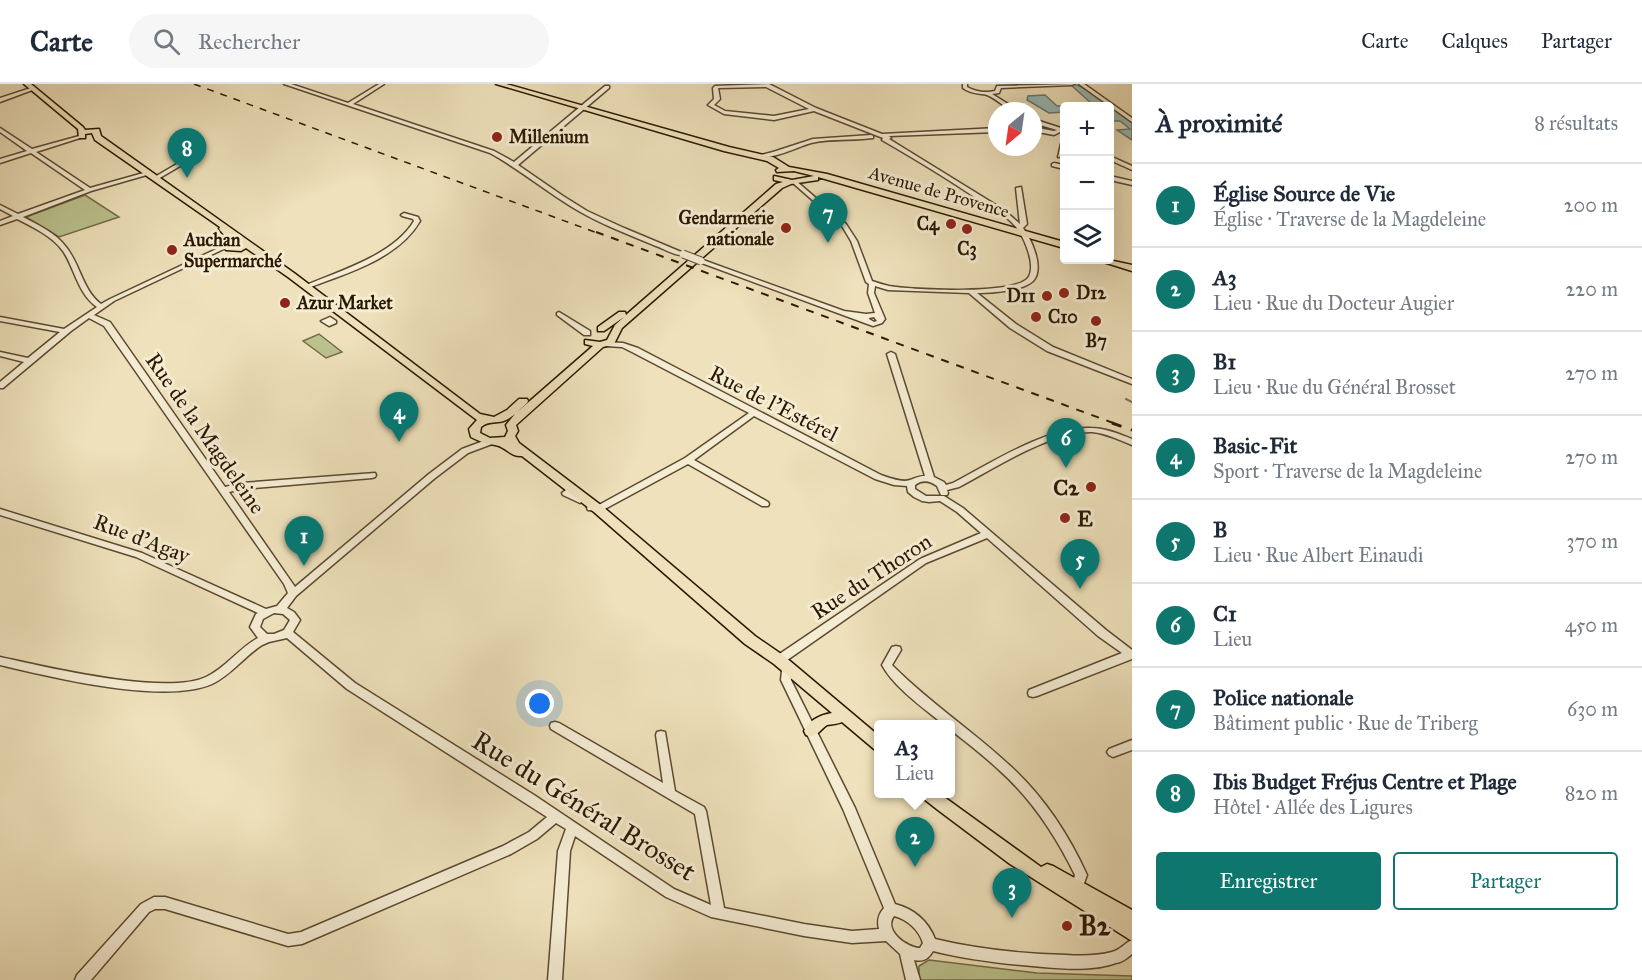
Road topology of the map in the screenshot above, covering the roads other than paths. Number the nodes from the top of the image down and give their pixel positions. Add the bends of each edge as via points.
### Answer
1 (288, 84) edge
2 (375, 84) edge
3 (382, 84) edge
4 (488, 84) edge
5 (499, 84) edge
6 (766, 84) edge
7 (965, 84) edge
8 (1062, 84) edge
9 (1072, 84) edge
10 (1082, 84) edge
11 (33, 86) edge
12 (996, 86) edge
13 (607, 87) dead end
14 (988, 94) junction
15 (0, 100) edge
16 (1001, 102) edge
17 (347, 104) junction
18 (582, 109) junction
19 (814, 109) junction
20 (1132, 120) edge
21 (1044, 128) edge
22 (1060, 129) edge
23 (0, 130) edge
24 (988, 130) edge
25 (87, 134) junction
26 (872, 135) junction
27 (885, 137) junction
28 (31, 152) junction
29 (201, 152) dead end
30 (768, 159) junction
31 (1114, 160) edge
32 (0, 161) edge
33 (515, 164) junction
34 (1054, 165) dead end
35 (1060, 166) edge
36 (1132, 168) edge
37 (788, 169) junction
38 (147, 174) junction
39 (776, 175) junction
40 (156, 178) junction
41 (799, 179) junction
42 (1114, 179) edge
43 (1132, 183) edge
44 (1019, 188) dead end
45 (89, 190) junction
46 (0, 207) edge
47 (1005, 214) junction
48 (404, 215) dead end
49 (17, 217) junction
50 (0, 223) edge
51 (1010, 231) junction
52 (1023, 233) junction
53 (236, 245) junction
54 (1060, 245) edge
55 (1114, 259) edge
56 (1114, 263) edge
57 (1132, 266) edge
58 (872, 285) junction
59 (306, 287) junction
60 (883, 288) junction
61 (969, 290) junction
62 (872, 295) junction
63 (101, 307) junction
64 (876, 308) junction
65 (559, 314) dead end
66 (89, 315) junction
67 (867, 317) junction
68 (3, 320) edge
69 (601, 329) junction
70 (65, 331) junction
71 (588, 337) junction
72 (609, 340) junction
73 (0, 354) edge
74 (891, 354) dead end
75 (30, 361) junction
76 (1132, 382) edge
77 (0, 386) edge
78 (753, 412) junction
79 (498, 419) junction
80 (480, 426) junction
81 (511, 431) junction
82 (494, 442) junction
83 (1132, 442) edge
84 (465, 452) junction
85 (688, 460) junction
86 (372, 475) dead end
87 (930, 479) junction
88 (911, 484) junction
89 (224, 490) junction
90 (566, 493) junction
91 (942, 493) junction
92 (765, 504) dead end
93 (598, 509) junction
94 (0, 512) edge
95 (988, 534) junction
96 (293, 594) junction
97 (280, 609) junction
98 (265, 612) junction
99 (288, 633) junction
100 (267, 638) junction
101 (896, 650) dead end
102 (1131, 654) edge
103 (0, 661) edge
104 (783, 667) junction
105 (1033, 693) dead end
106 (838, 718) junction
107 (948, 720) edge
108 (555, 726) dead end
109 (955, 726) edge
110 (811, 731) junction
111 (661, 735) dead end
112 (874, 740) edge
113 (1132, 746) edge
114 (874, 747) edge
115 (1113, 752) dead end
116 (670, 794) junction
117 (934, 798) edge
118 (942, 798) edge
119 (555, 816) junction
120 (572, 828) junction
121 (1077, 888) junction
122 (891, 910) junction
123 (718, 912) junction
124 (1132, 919) edge
125 (1132, 933) edge
126 (889, 934) junction
127 (930, 944) junction
128 (1132, 946) edge
129 (906, 953) junction
130 (82, 980) edge
131 (555, 980) edge
132 (913, 980) edge

1 - 17 street
2 - 17 street
3 - 17 street
4 - 18 main road
5 - 18 main road
6 - 19 street
6 - 19 street via 717,87 717,99 711,105 724,112 774,118
7 - 14 street via 969,90
8 - 9 street
8 - 12 street
10 - 20 street
11 - 15 street
11 - 25 main road
12 - 14 street via 999,91
13 - 18 street
14 - 16 street
17 - 33 street via 467,142
18 - 30 main road
18 - 33 street
19 - 26 street
21 - 22 street
23 - 28 street
24 - 27 street
25 - 28 street
25 - 38 main road
25 - 40 main road
26 - 27 street
26 - 30 street via 806,143
27 - 47 street
28 - 32 street
28 - 45 street
29 - 40 street
30 - 37 main road
30 - 39 main road
31 - 36 street
33 - 67 street, bridge via 584,212 636,236 843,313
34 - 35 street
37 - 39 main road
37 - 41 main road
38 - 45 street
38 - 53 main road via 224,229
39 - 41 main road
39 - 69 main road via 617,319
40 - 53 main road
41 - 51 main road, Avenue de Provence via 823,179
41 - 58 street via 804,190 850,233
41 - 72 main road via 779,186 747,213 618,327
42 - 43 street
44 - 52 street
45 - 49 street
46 - 49 street
47 - 51 street
47 - 52 street
48 - 59 street via 417,220 406,237
49 - 50 street
49 - 63 street via 63,246 89,299
51 - 52 main road, Avenue de Provence
52 - 54 main road, Avenue de Provence
52 - 61 street via 1034,265 1030,280 1007,289
53 - 59 main road
53 - 63 street via 121,294
53 - 80 main road via 258,255
55 - 57 main road
56 - 57 main road
58 - 60 street
58 - 62 street
59 - 80 main road via 476,416
60 - 61 street
60 - 62 street
61 - 76 street via 1013,326 1050,349
62 - 64 street
63 - 66 street
64 - 67 street
64 - 67 street via 880,317
65 - 71 street
66 - 70 street
66 - 89 street, Rue de la Magdeleine via 107,324
68 - 70 street
69 - 71 main road
69 - 72 main road
70 - 75 street
71 - 72 main road
71 - 79 main road via 511,412
72 - 78 street, Rue de l'Estérel
72 - 81 main road via 519,416
73 - 75 street
74 - 87 street
75 - 77 street
78 - 85 street
78 - 88 street, Rue de l'Estérel via 878,477
79 - 80 main road
79 - 81 main road
80 - 82 main road
80 - 84 street
81 - 82 main road
81 - 93 main road via 515,445
82 - 84 street
82 - 90 main road via 511,447
83 - 91 street via 1091,429 1060,434
84 - 96 street
85 - 92 street
85 - 93 street
86 - 89 street
87 - 88 street via 918,479
87 - 91 street
88 - 91 street via 911,490 918,496 930,500
89 - 96 street, Rue de la Magdeleine
90 - 93 street
90 - 104 main road
91 - 95 street
93 - 104 main road
94 - 98 street, Rue d'Agay via 139,555
95 - 102 street
95 - 104 street, Rue du Thoron via 923,561
96 - 97 street
97 - 98 street
97 - 99 street via 295,620
98 - 100 street via 255,627 260,636
99 - 100 street
99 - 119 street, Rue du Général Brosset via 351,686
100 - 103 street via 207,681 174,689 42,671
101 - 107 street via 887,665 890,670
102 - 105 street
104 - 106 main road
104 - 110 street
104 - 112 main road
106 - 110 main road via 824,720
106 - 114 main road
108 - 116 street
109 - 121 street via 1003,767 1042,811 1078,868 1081,875
110 - 122 street via 849,808
111 - 116 street
113 - 115 street
116 - 123 street via 700,811
117 - 125 main road via 989,842 1073,897 1117,919
118 - 121 main road via 1029,861
119 - 120 street, Rue du Général Brosset
119 - 130 street via 503,853 469,864 302,938 288,940 154,903 145,908
120 - 123 street, Rue du Général Brosset via 670,893
120 - 131 street via 564,851
121 - 124 main road
122 - 126 street via 883,920
122 - 127 street via 904,912 928,934
123 - 126 street, Rue du Général Brosset via 852,937
126 - 129 street
127 - 128 street via 1040,960 1091,962 1117,957
127 - 129 street via 921,955
129 - 132 street

